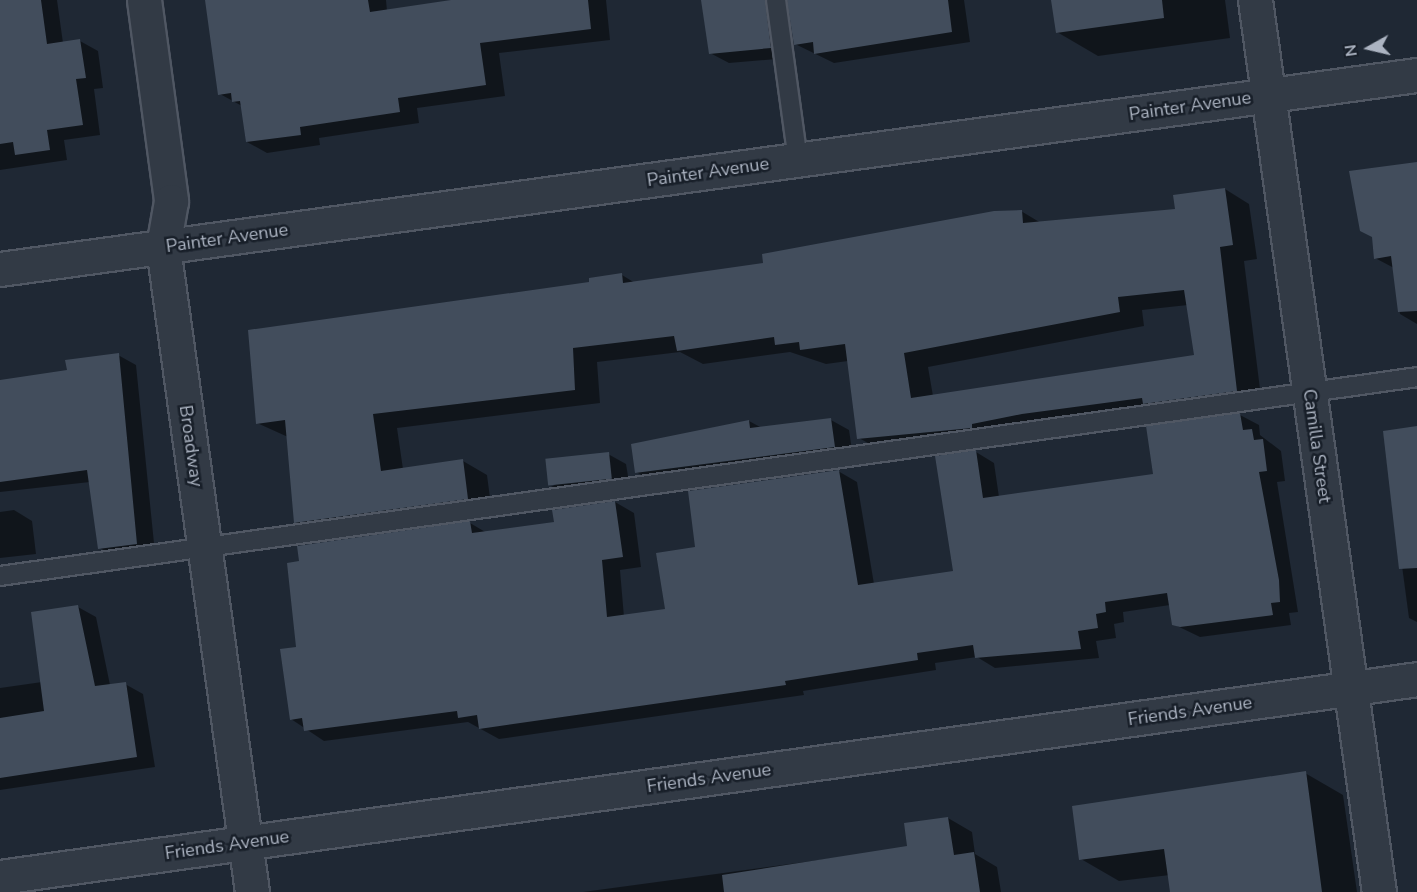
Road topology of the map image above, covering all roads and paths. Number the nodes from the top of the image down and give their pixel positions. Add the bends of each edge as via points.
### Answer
1 (144, 0) edge
2 (776, 0) edge
3 (1255, 0) edge
4 (1417, 75) edge
5 (1268, 95) junction
6 (798, 160) junction
7 (163, 247) junction
8 (0, 269) edge
9 (1417, 377) edge
10 (1309, 392) junction
11 (205, 549) junction
12 (0, 576) edge
13 (1417, 679) edge
14 (1351, 688) junction
15 (246, 843) junction
16 (0, 877) edge
17 (252, 892) edge
18 (1379, 892) edge

1 - 7 street, Broadway via 171,201
2 - 6 lane
3 - 5 street, Camilla Street
4 - 5 street, Painter Avenue
5 - 6 street, Painter Avenue
5 - 10 street, Camilla Street
6 - 7 street, Painter Avenue
7 - 8 street, Painter Avenue
7 - 11 street, Broadway
9 - 10 lane
10 - 11 lane
10 - 14 street, Camilla Street
11 - 12 lane
11 - 15 street, Broadway
13 - 14 street, Friends Avenue
14 - 15 street, Friends Avenue
14 - 18 street, Camilla Street
15 - 16 street, Friends Avenue
15 - 17 street, Broadway

